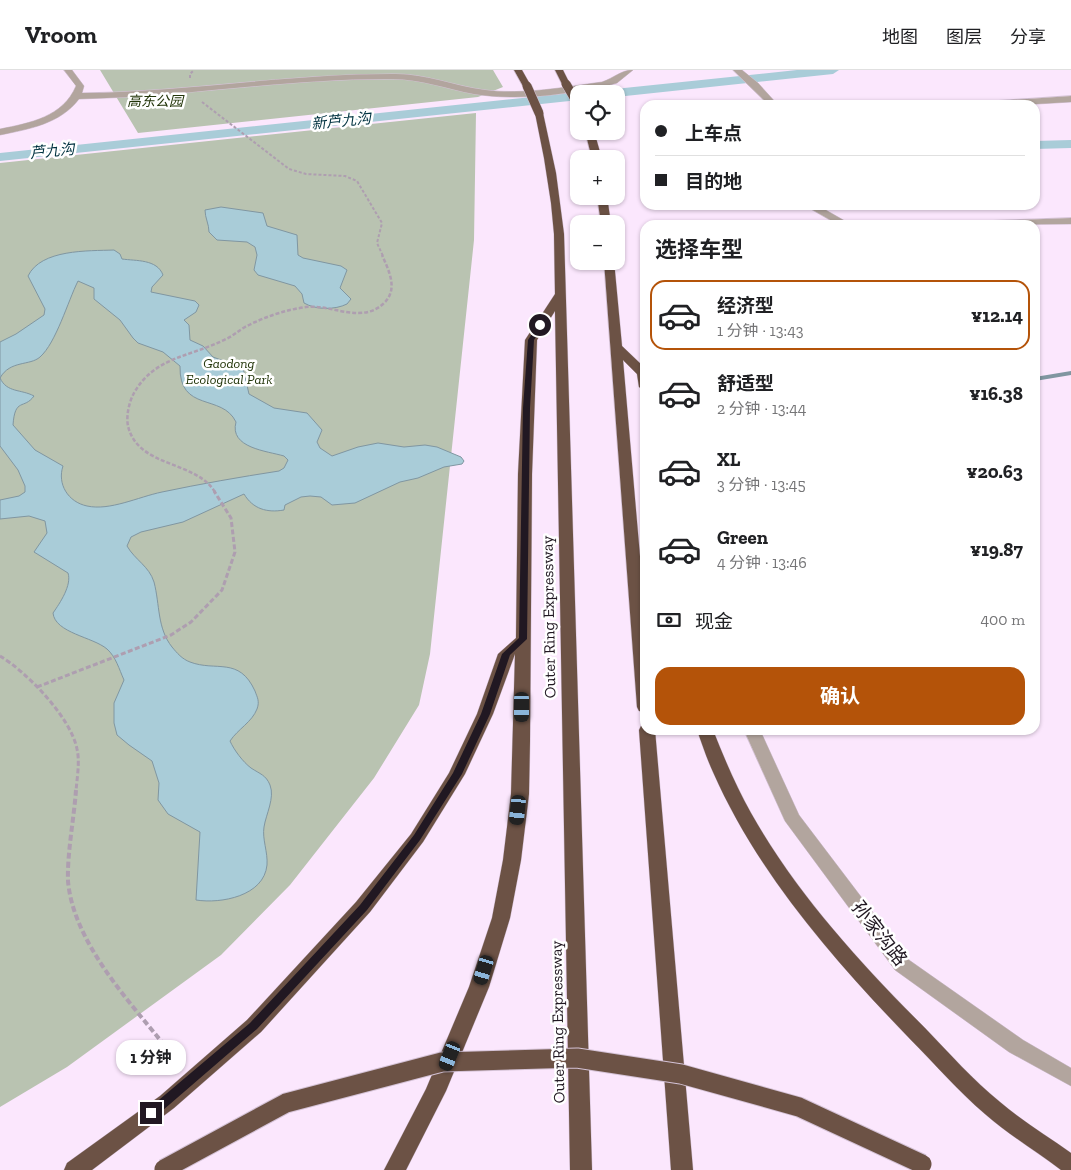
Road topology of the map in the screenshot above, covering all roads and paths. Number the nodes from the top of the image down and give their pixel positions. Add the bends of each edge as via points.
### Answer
1 (68, 70) edge
2 (518, 70) edge
3 (559, 70) edge
4 (630, 70) edge
5 (738, 71) edge
6 (570, 91) edge
7 (78, 96) junction
8 (1071, 99) edge
9 (769, 100) edge
10 (1040, 101) edge
11 (228, 123) dead end
12 (0, 132) edge
13 (818, 210) edge
14 (838, 220) edge
15 (1071, 221) edge
16 (1040, 222) edge
17 (610, 270) edge
18 (560, 295) junction
19 (616, 347) junction
20 (640, 369) edge
21 (523, 639) junction
22 (640, 645) edge
23 (0, 656) edge
24 (37, 687) junction
25 (647, 735) edge
26 (707, 735) edge
27 (754, 735) edge
28 (161, 1042) dead end
29 (1071, 1078) edge
30 (1071, 1165) edge
31 (75, 1170) edge
32 (163, 1170) edge
33 (395, 1170) edge
34 (581, 1170) edge
35 (682, 1170) edge
36 (935, 1170) edge

1 - 7 street via 80,86
2 - 18 highway, Outer Ring Expressway, bridge via 540,113 547,140 559,234
3 - 6 highway, bridge
4 - 7 street via 603,84 520,95 485,93 396,76 333,77 192,91
5 - 9 street
7 - 12 street via 71,106 53,116
8 - 10 street
11 - 24 path via 289,169 306,174 345,176 357,181 382,223 377,243 391,275 392,291 383,304 368,311 308,307 270,315 226,340 158,366 142,379 129,403 128,426 137,444 155,458 195,473 210,484 231,518 234,552 222,590 192,622 171,635
13 - 14 street
15 - 16 street
17 - 19 highway
18 - 21 highway via 531,340 525,465
18 - 34 highway, Outer Ring Expressway
19 - 20 highway
19 - 22 highway
21 - 31 highway via 506,654 485,714 457,774 417,838 363,907 254,1026 166,1102
21 - 33 highway via 520,794 501,918 479,987 440,1082
23 - 24 path via 26,674
24 - 28 path via 76,745 76,792 68,884 73,905 98,956
25 - 35 highway
26 - 30 highway via 729,789 760,842 804,904 880,996 984,1101
27 - 29 street, 孙家沟路 via 791,817 902,965 1016,1046
32 - 36 highway, bridge via 286,1103 442,1062 577,1058 681,1074 800,1106

